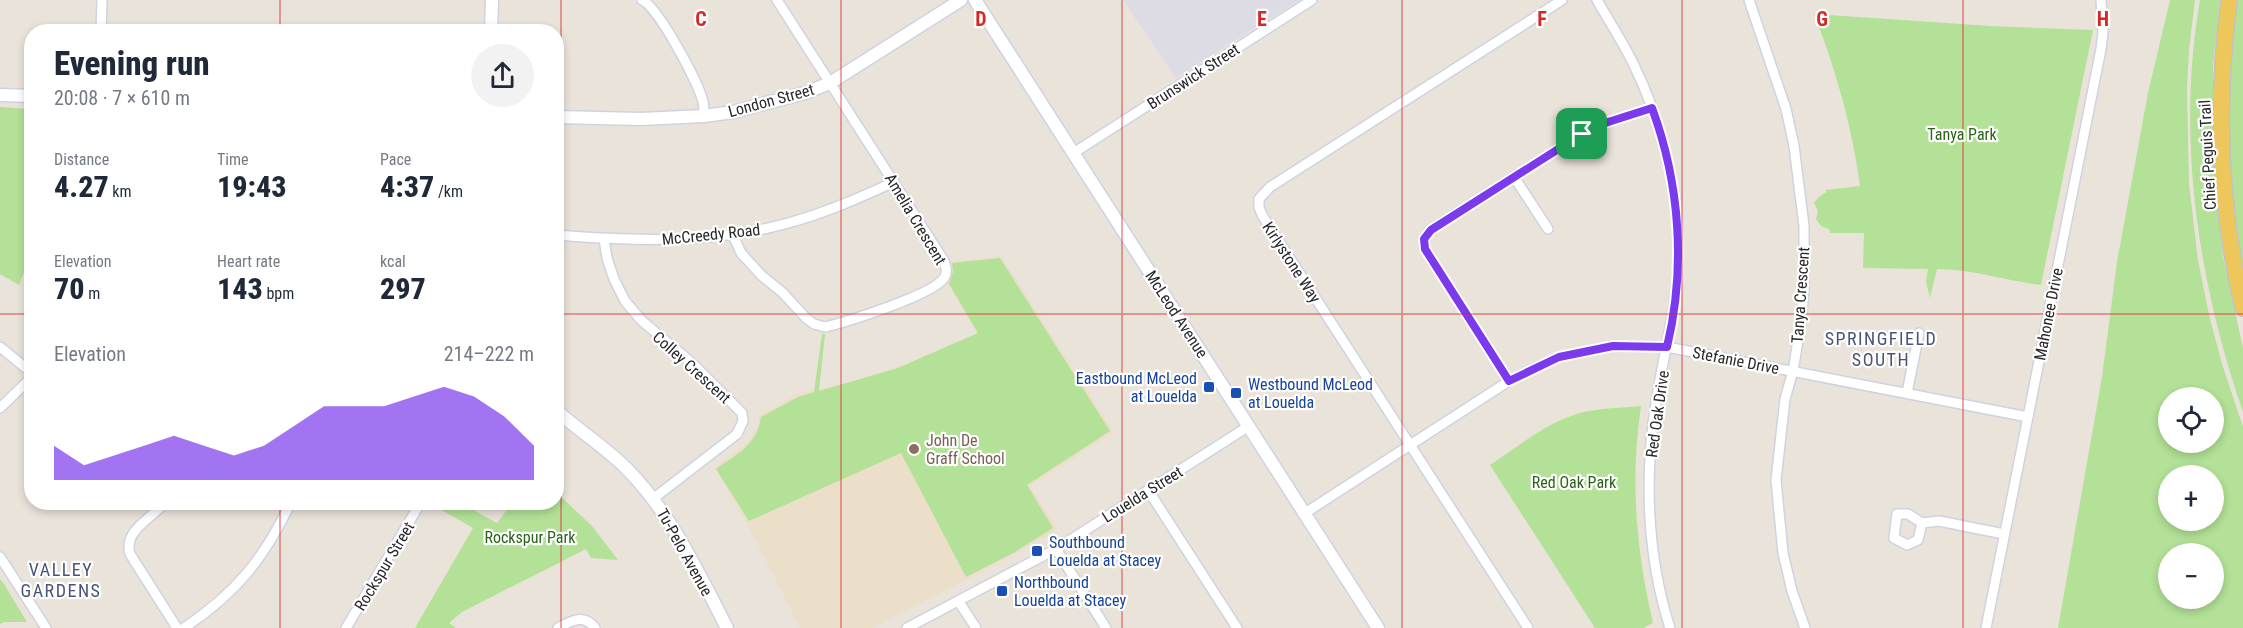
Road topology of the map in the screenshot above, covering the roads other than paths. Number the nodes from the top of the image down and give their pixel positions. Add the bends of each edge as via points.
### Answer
1 (102, 0) edge
2 (492, 0) edge
3 (642, 0) edge
4 (777, 0) edge
5 (961, 0) edge
6 (975, 0) edge
7 (1312, 0) edge
8 (1562, 0) edge
9 (1596, 0) edge
10 (1749, 0) edge
11 (2101, 0) edge
12 (2229, 0) edge
13 (101, 24) edge
14 (491, 24) edge
15 (830, 82) junction
16 (0, 95) edge
17 (24, 96) edge
18 (1652, 108) junction
19 (704, 116) junction
20 (564, 117) edge
21 (1074, 152) junction
22 (1514, 177) junction
23 (894, 182) junction
24 (1548, 229) dead end
25 (733, 235) junction
26 (564, 236) edge
27 (604, 239) junction
28 (2243, 308) edge
29 (1919, 333) dead end
30 (0, 347) edge
31 (1667, 347) junction
32 (24, 368) edge
33 (1793, 371) junction
34 (1509, 381) junction
35 (24, 383) edge
36 (1907, 393) junction
37 (0, 408) edge
38 (564, 416) edge
39 (2028, 417) junction
40 (1249, 426) junction
41 (1411, 446) junction
42 (1148, 490) junction
43 (654, 498) junction
44 (157, 510) edge
45 (287, 510) edge
46 (416, 510) edge
47 (1305, 513) junction
48 (1922, 523) dead end
49 (2004, 534) junction
50 (1056, 549) junction
51 (0, 557) edge
52 (959, 602) junction
53 (1377, 627) edge
54 (46, 628) edge
55 (177, 628) edge
56 (184, 628) edge
57 (346, 628) edge
58 (558, 628) edge
59 (595, 628) edge
60 (727, 628) edge
61 (907, 628) edge
62 (976, 628) edge
63 (1106, 628) edge
64 (1237, 628) edge
65 (1528, 628) edge
66 (1670, 628) edge
67 (1805, 628) edge
68 (1986, 628) edge

1 - 13 street
2 - 14 street
3 - 19 street via 654,10 692,72
4 - 15 street, Amelia Crescent
5 - 15 street, London Street
6 - 21 street, McLeod Avenue
7 - 21 street, Brunswick Street
8 - 41 street, Kirlystone Way via 1270,187 1259,199 1262,215
9 - 18 street, Red Oak Drive via 1626,50
10 - 33 street, Tanya Crescent via 1786,109 1801,188 1804,290
11 - 39 street, Mahonee Drive via 2101,49
12 - 28 main road, Chief Peguis Trail via 2222,82 2222,157 2231,246
15 - 19 street, London Street via 733,112
15 - 23 street, Amelia Crescent
16 - 17 street
18 - 22 street via 1591,129
18 - 31 street, Red Oak Drive via 1669,169 1677,229 1677,287
19 - 20 street, London Street
21 - 40 street, McLeod Avenue
22 - 24 street
22 - 34 street via 1431,230 1424,239 1425,249
23 - 25 street, McCreedy Road via 818,214
23 - 25 street, Amelia Crescent via 944,261 946,276 939,284 904,300 834,325 825,327 806,318 741,253
25 - 27 street, McCreedy Road
26 - 27 street, McCreedy Road
27 - 43 street, Colley Crescent via 614,279 625,301 653,332 693,364 742,413 737,434
29 - 36 street
30 - 32 street
31 - 33 street, Stefanie Drive
31 - 34 street, Stefanie Drive via 1613,346 1559,357
31 - 66 street, Red Oak Drive via 1650,447 1649,490 1657,574
33 - 36 street, Stefanie Drive
33 - 67 street, Tanya Crescent via 1785,399 1776,480 1783,554
34 - 41 street, Stefanie Drive
35 - 37 street
36 - 39 street, Stefanie Drive
38 - 43 street, Tu-Pelo Avenue via 620,461
39 - 49 street, Mahonee Drive
40 - 42 street, Louelda Street
40 - 47 street, McLeod Avenue
41 - 47 street, Stefanie Drive
41 - 65 street, Kirlystone Way
42 - 50 street, Louelda Street
42 - 64 street
43 - 60 street, Tu-Pelo Avenue via 676,531
44 - 55 street via 130,536 128,547
45 - 56 street via 266,550 239,584
46 - 57 street, Rockspur Street
47 - 53 street, McLeod Avenue
48 - 49 street via 1939,521
49 - 68 street, Mahonee Drive
50 - 52 street, Louelda Street
50 - 63 street
51 - 54 street
52 - 61 street, Louelda Street
52 - 62 street
58 - 59 street via 582,619

